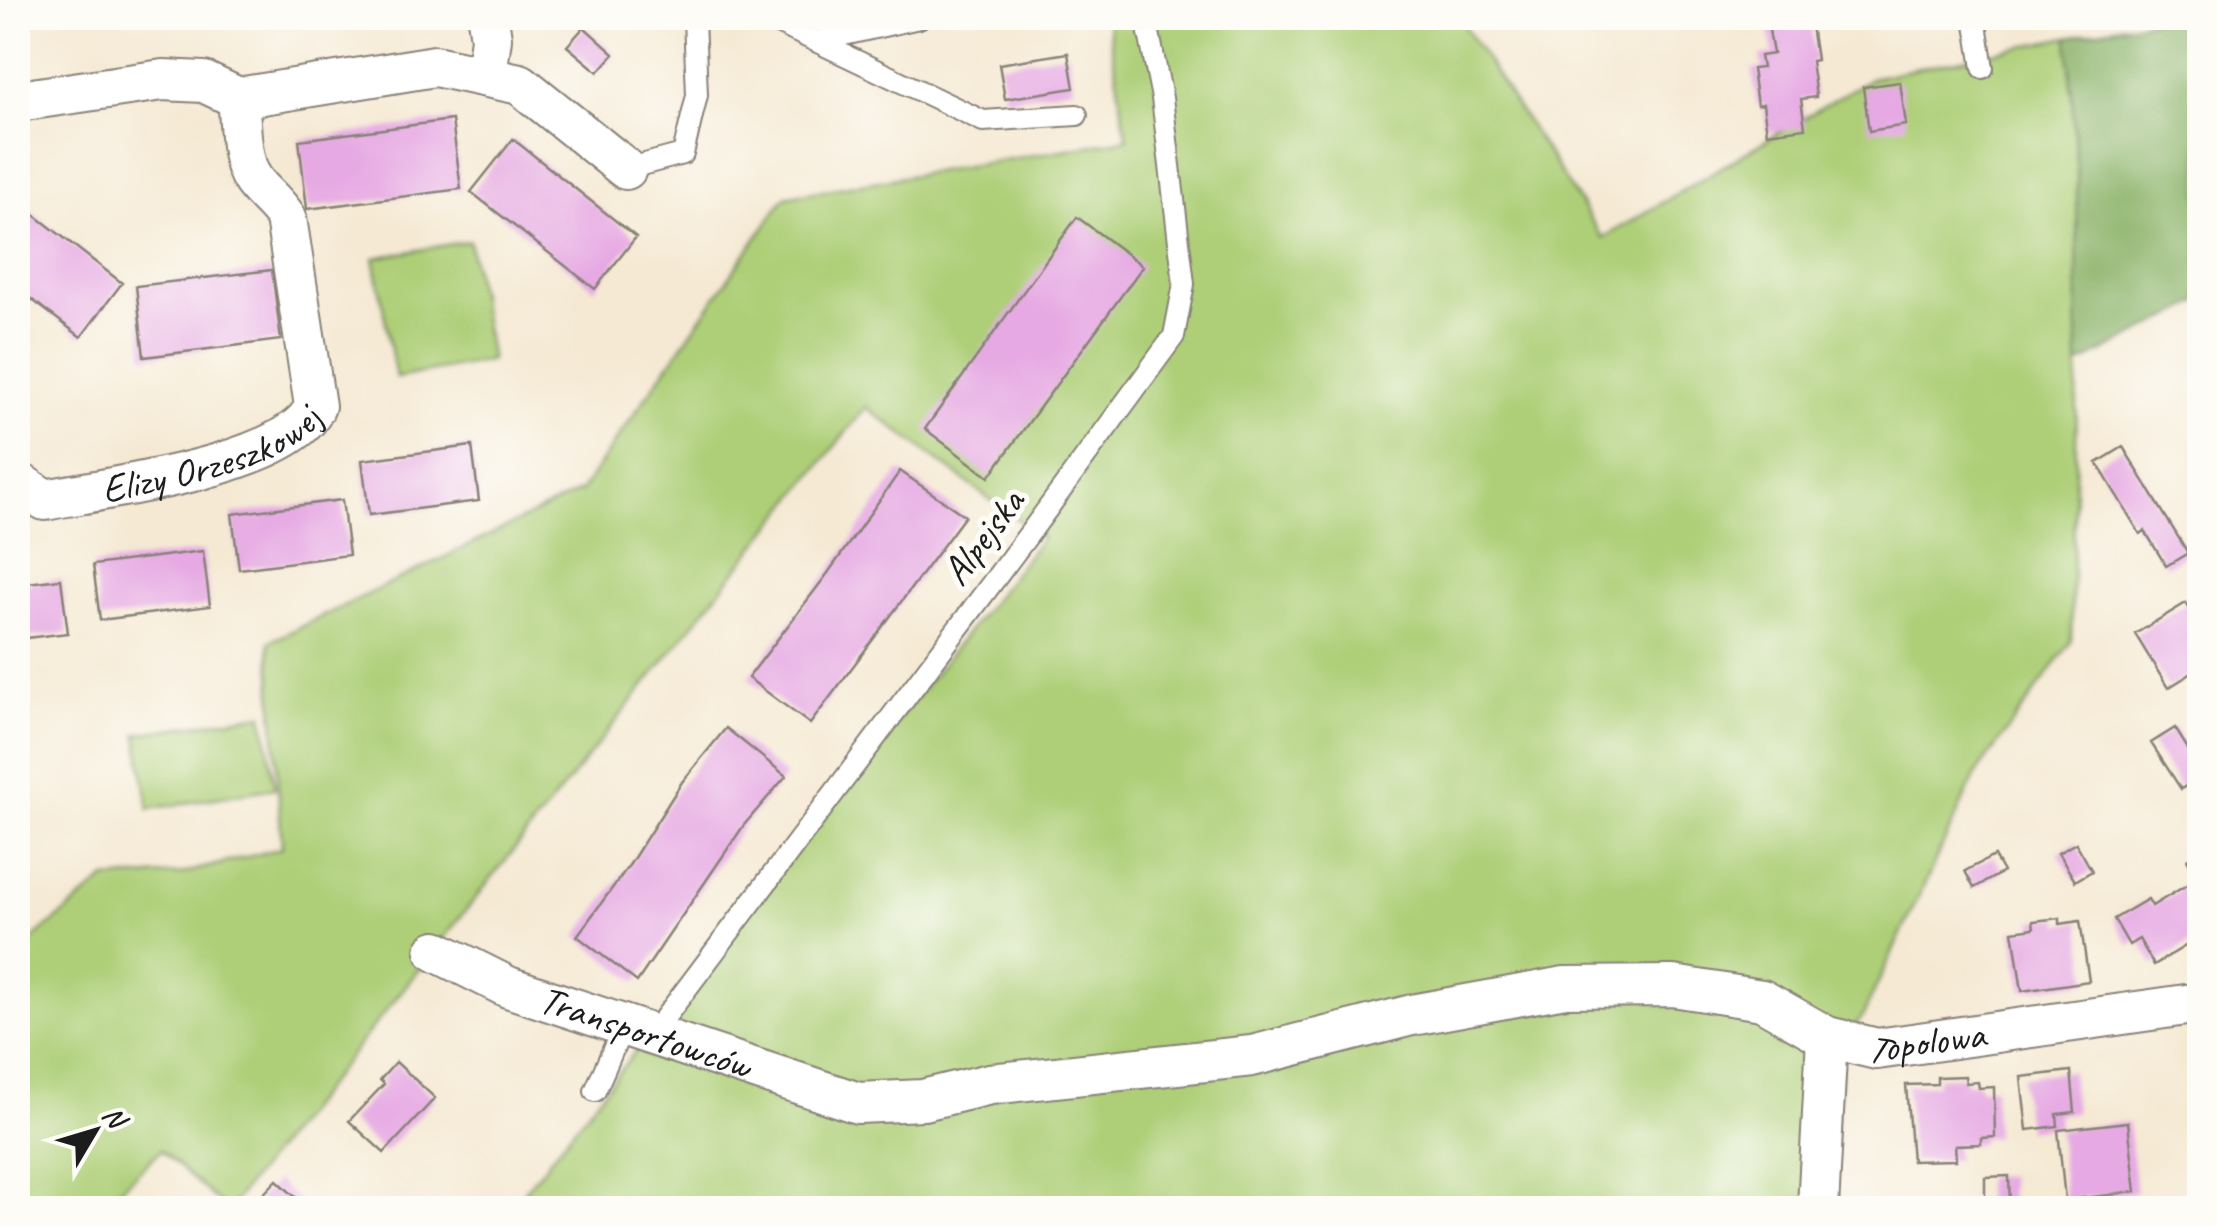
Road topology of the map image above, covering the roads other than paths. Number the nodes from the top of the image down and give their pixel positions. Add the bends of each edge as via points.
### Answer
1 (488, 18) edge
2 (694, 18) edge
3 (767, 18) edge
4 (919, 18) edge
5 (1146, 18) edge
6 (1975, 18) edge
7 (817, 42) junction
8 (1983, 68) dead end
9 (486, 75) junction
10 (238, 98) junction
11 (18, 101) edge
12 (1077, 115) dead end
13 (626, 169) joint
14 (18, 482) edge
15 (436, 952) dead end
16 (2200, 1003) edge
17 (637, 1031) junction
18 (1827, 1037) junction
19 (595, 1091) dead end
20 (1818, 1208) edge

1 - 9 street
2 - 13 lane via 697,96 683,154
3 - 7 lane
4 - 7 lane
5 - 17 lane, Alpejska via 1184,284 1174,336 1020,546
6 - 8 lane
7 - 12 lane via 984,121
9 - 10 street via 435,66
9 - 13 street via 520,84
10 - 11 street via 204,82 164,80
10 - 14 street, Elizy Orzeszkowej via 247,168 286,218 315,406 310,418 276,445 214,466 45,500
15 - 17 street, Transportowców via 508,987
16 - 18 street, Topolowa via 1876,1049
17 - 18 street, Transportowców via 858,1103 1252,1056 1564,986 1673,986 1762,1000
17 - 19 lane, Alpejska
18 - 20 street, Topolowa

